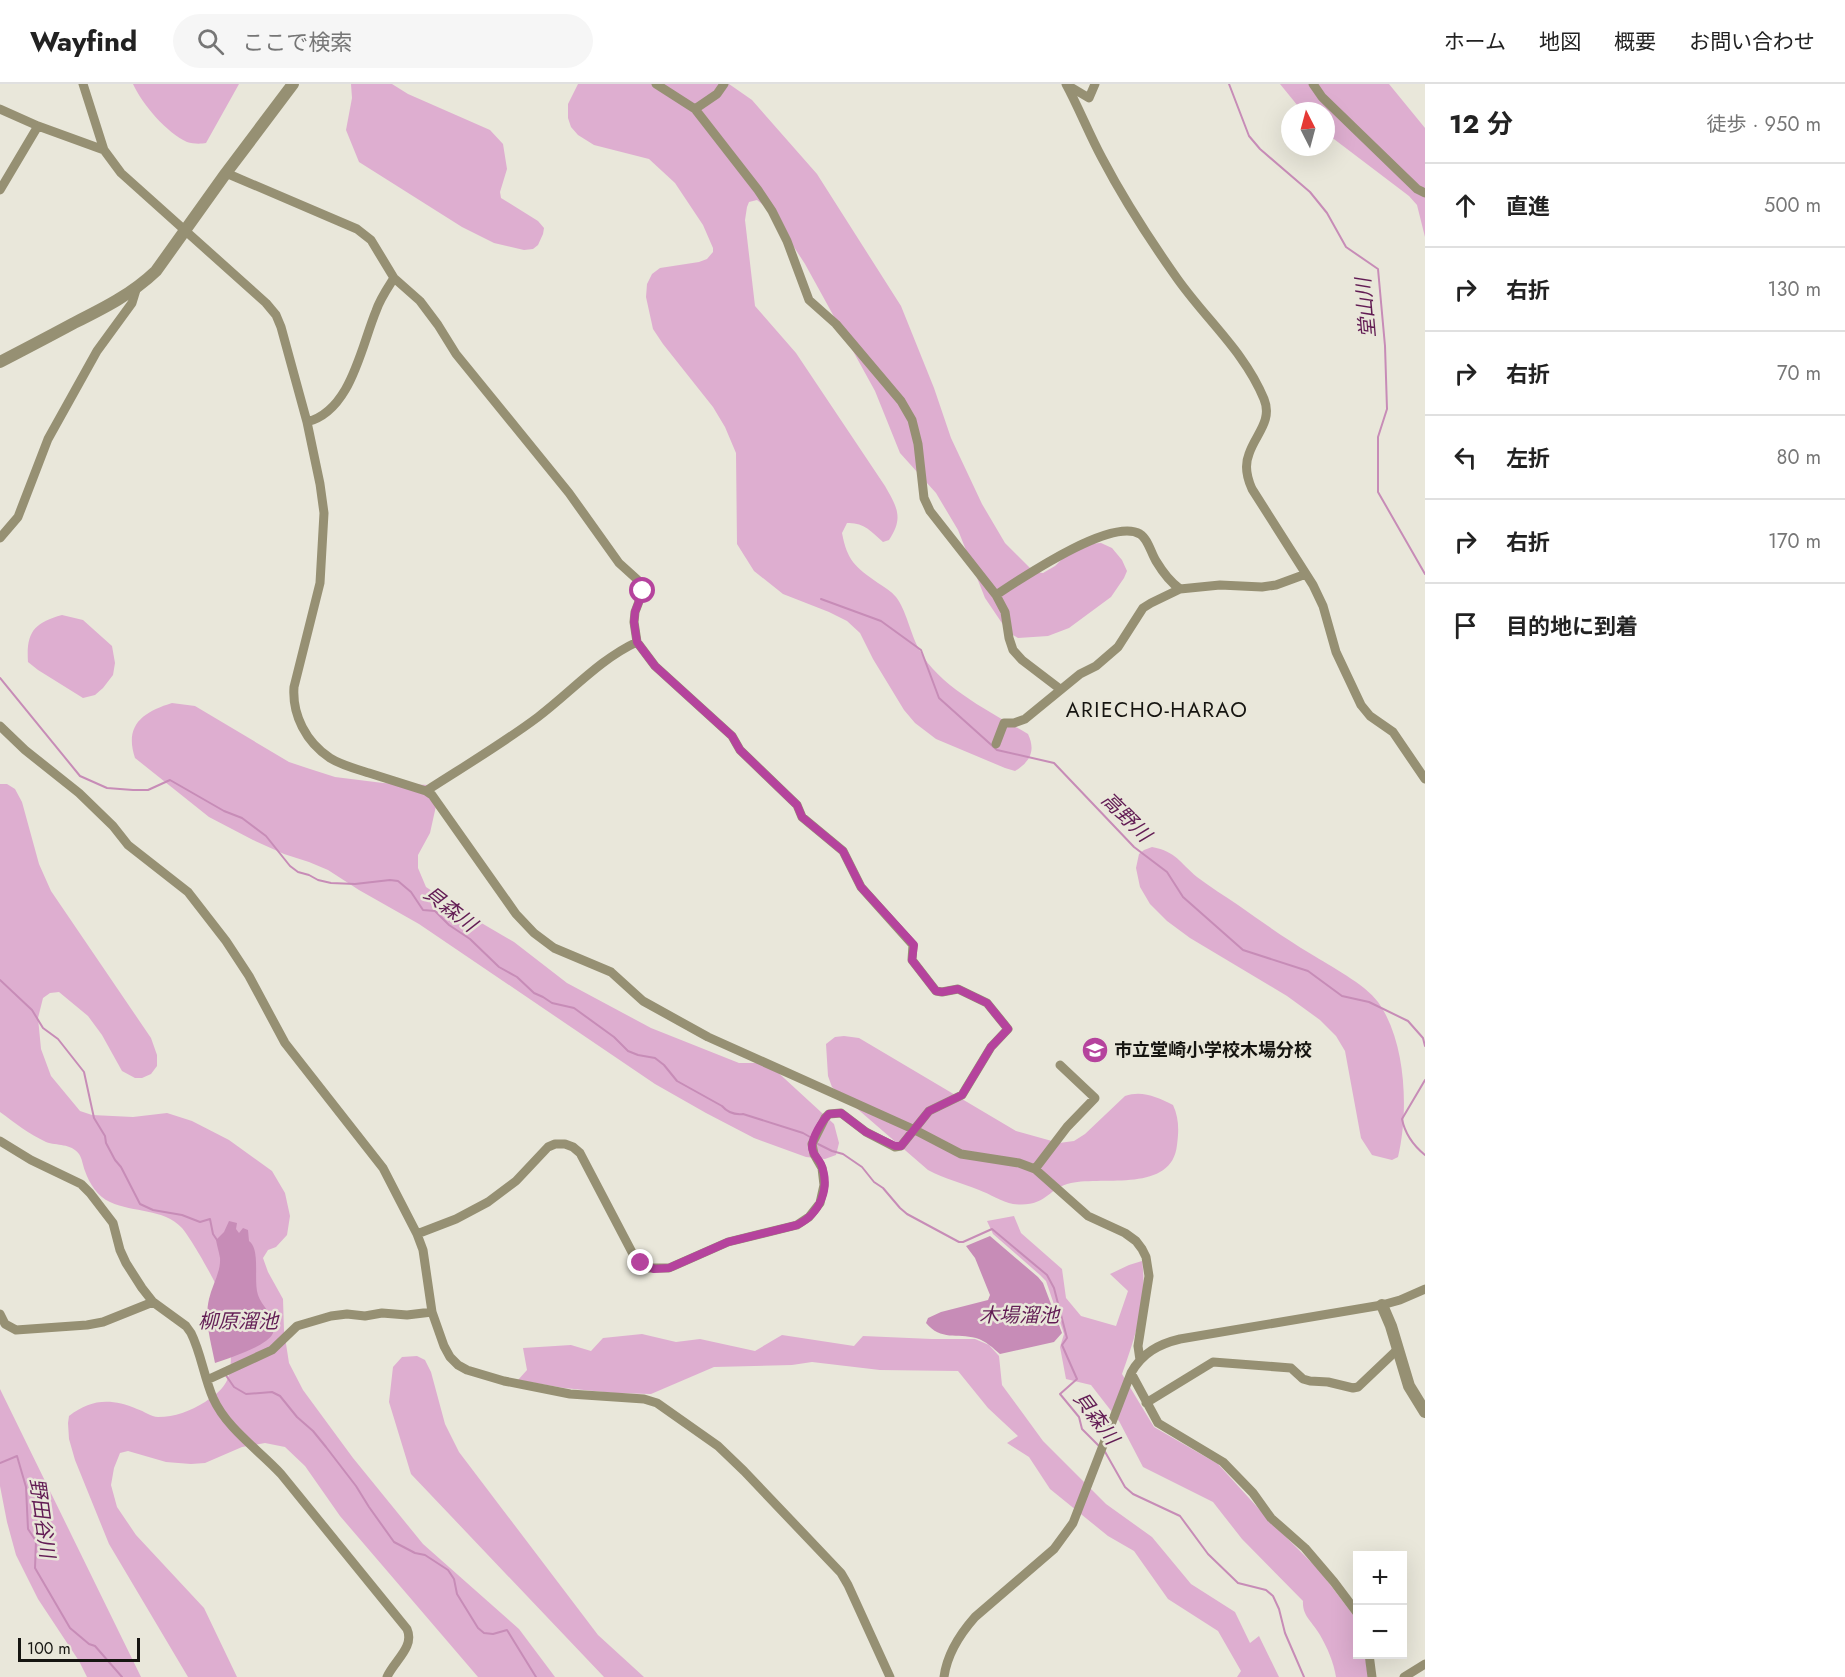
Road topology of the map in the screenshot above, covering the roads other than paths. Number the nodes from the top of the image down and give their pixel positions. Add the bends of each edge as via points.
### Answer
1 (83, 84) edge
2 (293, 84) edge
3 (657, 84) edge
4 (724, 84) edge
5 (1095, 84) edge
6 (1313, 84) edge
7 (1066, 85) edge
8 (0, 109) edge
9 (695, 110) junction
10 (38, 126) junction
11 (104, 150) junction
12 (226, 173) junction
13 (0, 190) edge
14 (1425, 193) edge
15 (185, 230) junction
16 (394, 278) junction
17 (136, 290) junction
18 (0, 362) edge
19 (307, 422) junction
20 (0, 538) edge
21 (1306, 574) junction
22 (1180, 589) junction
23 (996, 595) junction
24 (637, 642) junction
25 (1060, 689) junction
26 (0, 726) edge
27 (996, 744) dead end
28 (1425, 779) edge
29 (426, 791) junction
30 (1060, 1065) dead end
31 (915, 1130) junction
32 (0, 1141) edge
33 (1035, 1169) junction
34 (417, 1234) junction
35 (1425, 1289) edge
36 (153, 1302) junction
37 (1382, 1305) junction
38 (432, 1312) junction
39 (0, 1314) edge
40 (1398, 1349) junction
41 (1140, 1360) junction
42 (1131, 1373) junction
43 (207, 1380) junction
44 (1146, 1403) junction
45 (1425, 1412) edge
46 (1353, 1607) edge
47 (1370, 1659) edge
48 (1425, 1665) edge
49 (387, 1677) edge
50 (890, 1677) edge
51 (944, 1677) edge
52 (1372, 1677) edge
53 (1404, 1677) edge

1 - 11 street
2 - 12 street
3 - 9 street
4 - 9 street
5 - 7 street via 1089,98
6 - 14 street via 1375,149
7 - 21 street via 1101,157 1156,248 1182,287 1230,343 1259,388 1267,414 1249,454 1247,477
8 - 10 street
9 - 23 street via 772,211 809,300 844,333 901,401 912,420 924,498 930,511
10 - 11 street
10 - 13 street
11 - 15 street via 121,172
12 - 15 street
12 - 16 street via 357,229 371,240
15 - 17 street via 156,271
15 - 19 street via 276,315
16 - 19 street via 375,312 348,382 327,413
16 - 24 street via 420,301 456,354 570,493 619,563 640,582 643,591 634,622
17 - 18 street
17 - 20 street via 132,303 97,351 48,439 18,517
19 - 29 street via 320,484 324,540 320,583 294,687 295,711 302,728 331,759
21 - 22 street via 1262,587 1220,585
21 - 28 street via 1323,606 1336,652 1361,705 1394,732
22 - 23 street via 1156,561 1142,535 1115,531 1065,552
22 - 25 street via 1143,608 1118,646
23 - 25 street via 1005,612 1013,650
24 - 29 street via 608,659 538,717
24 - 31 street via 655,666 732,736 740,750 797,805 802,817 843,851 861,887 914,945 912,960 936,991 958,989 987,1003 1008,1029 991,1047 962,1095 929,1111
25 - 27 street via 1024,719 1004,723
26 - 34 street via 79,793 128,845 188,892 249,976 285,1043 383,1168
29 - 31 street via 437,800 516,914 554,948 611,972 643,1001 708,1037
30 - 33 street via 1095,1098
31 - 33 street via 961,1154
31 - 34 street via 903,1145 895,1146 866,1132 845,1114 829,1114 812,1144 824,1185 814,1214 797,1225 728,1242 669,1268 650,1268 638,1261 582,1157 565,1144 548,1147 516,1181 488,1202
32 - 36 street via 81,1184 90,1193 113,1223 126,1263
33 - 41 street via 1088,1216 1125,1233 1142,1249 1149,1276 1138,1346
34 - 38 street
35 - 37 street
36 - 39 street via 87,1325 16,1330 5,1324
36 - 43 street via 191,1332
37 - 40 street
37 - 41 street via 1180,1339 1160,1345
38 - 43 street via 347,1314 297,1326 272,1350
38 - 50 street via 450,1357 468,1370 570,1394 644,1399 657,1403 717,1446 841,1574
40 - 44 street via 1358,1387 1310,1381 1291,1368 1213,1362
40 - 45 street via 1409,1386
41 - 42 street
42 - 44 street
42 - 51 street via 1073,1523 1054,1549 965,1628 949,1657
43 - 49 street via 214,1400 230,1424 281,1474 410,1635 408,1645
44 - 46 street via 1158,1423 1223,1462 1253,1492 1271,1518 1305,1548
47 - 52 street
48 - 53 street

